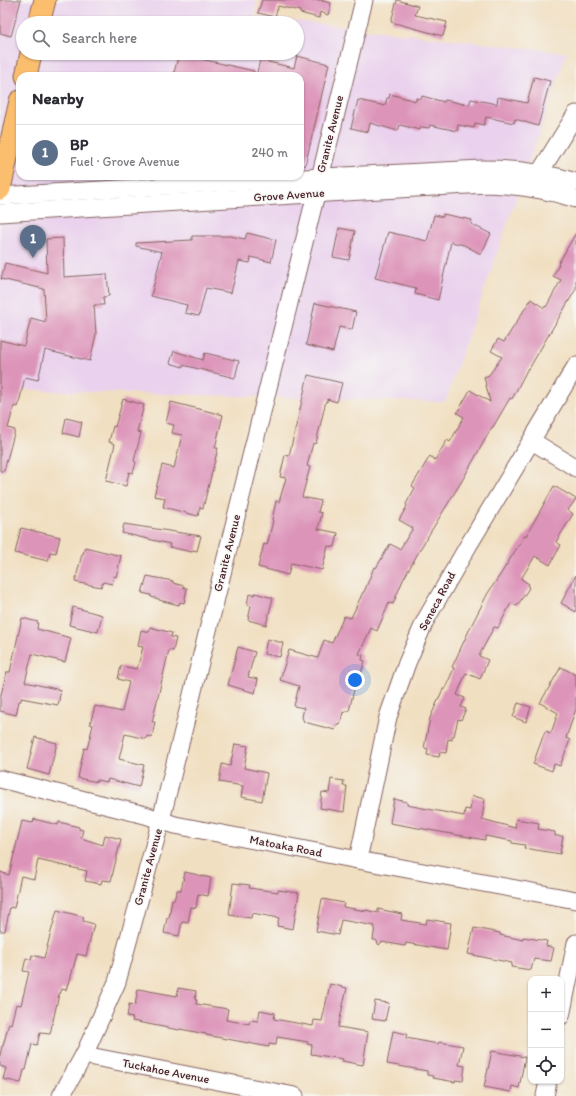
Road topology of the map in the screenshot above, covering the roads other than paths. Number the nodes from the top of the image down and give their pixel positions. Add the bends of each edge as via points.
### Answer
1 (45, 0) edge
2 (364, 0) edge
3 (41, 16) edge
4 (29, 60) edge
5 (27, 72) edge
6 (576, 114) edge
7 (16, 119) edge
8 (540, 172) junction
9 (319, 177) junction
10 (304, 178) edge
11 (269, 180) edge
12 (576, 182) edge
13 (0, 189) edge
14 (315, 194) junction
15 (0, 196) edge
16 (576, 199) edge
17 (0, 213) edge
18 (576, 366) edge
19 (532, 441) junction
20 (576, 468) edge
21 (0, 780) edge
22 (161, 820) junction
23 (358, 860) junction
24 (576, 900) edge
25 (576, 943) edge
26 (562, 1012) edge
27 (84, 1055) junction
28 (547, 1084) edge
29 (61, 1096) edge
30 (295, 1096) edge
31 (545, 1096) edge

1 - 3 main road
2 - 9 street, Granite Avenue
4 - 5 main road
6 - 8 street
7 - 13 main road
8 - 9 street, Grove Avenue via 482,169
8 - 12 street, Grove Avenue
9 - 10 street, Grove Avenue
9 - 14 street, Granite Avenue
11 - 15 street, Grove Avenue
14 - 16 street, Grove Avenue via 486,184 540,189
14 - 17 street, Grove Avenue
14 - 22 street, Granite Avenue
18 - 19 street, Seneca Road
19 - 20 street
19 - 23 street, Seneca Road via 425,621 410,656 388,718
21 - 22 street, Matoaka Road
22 - 23 street, Matoaka Road via 175,825
22 - 27 street, Granite Avenue via 117,982
23 - 24 street, Matoaka Road
25 - 26 street
27 - 29 street, Granite Avenue
27 - 30 street, Tuckahoe Avenue
28 - 31 street

